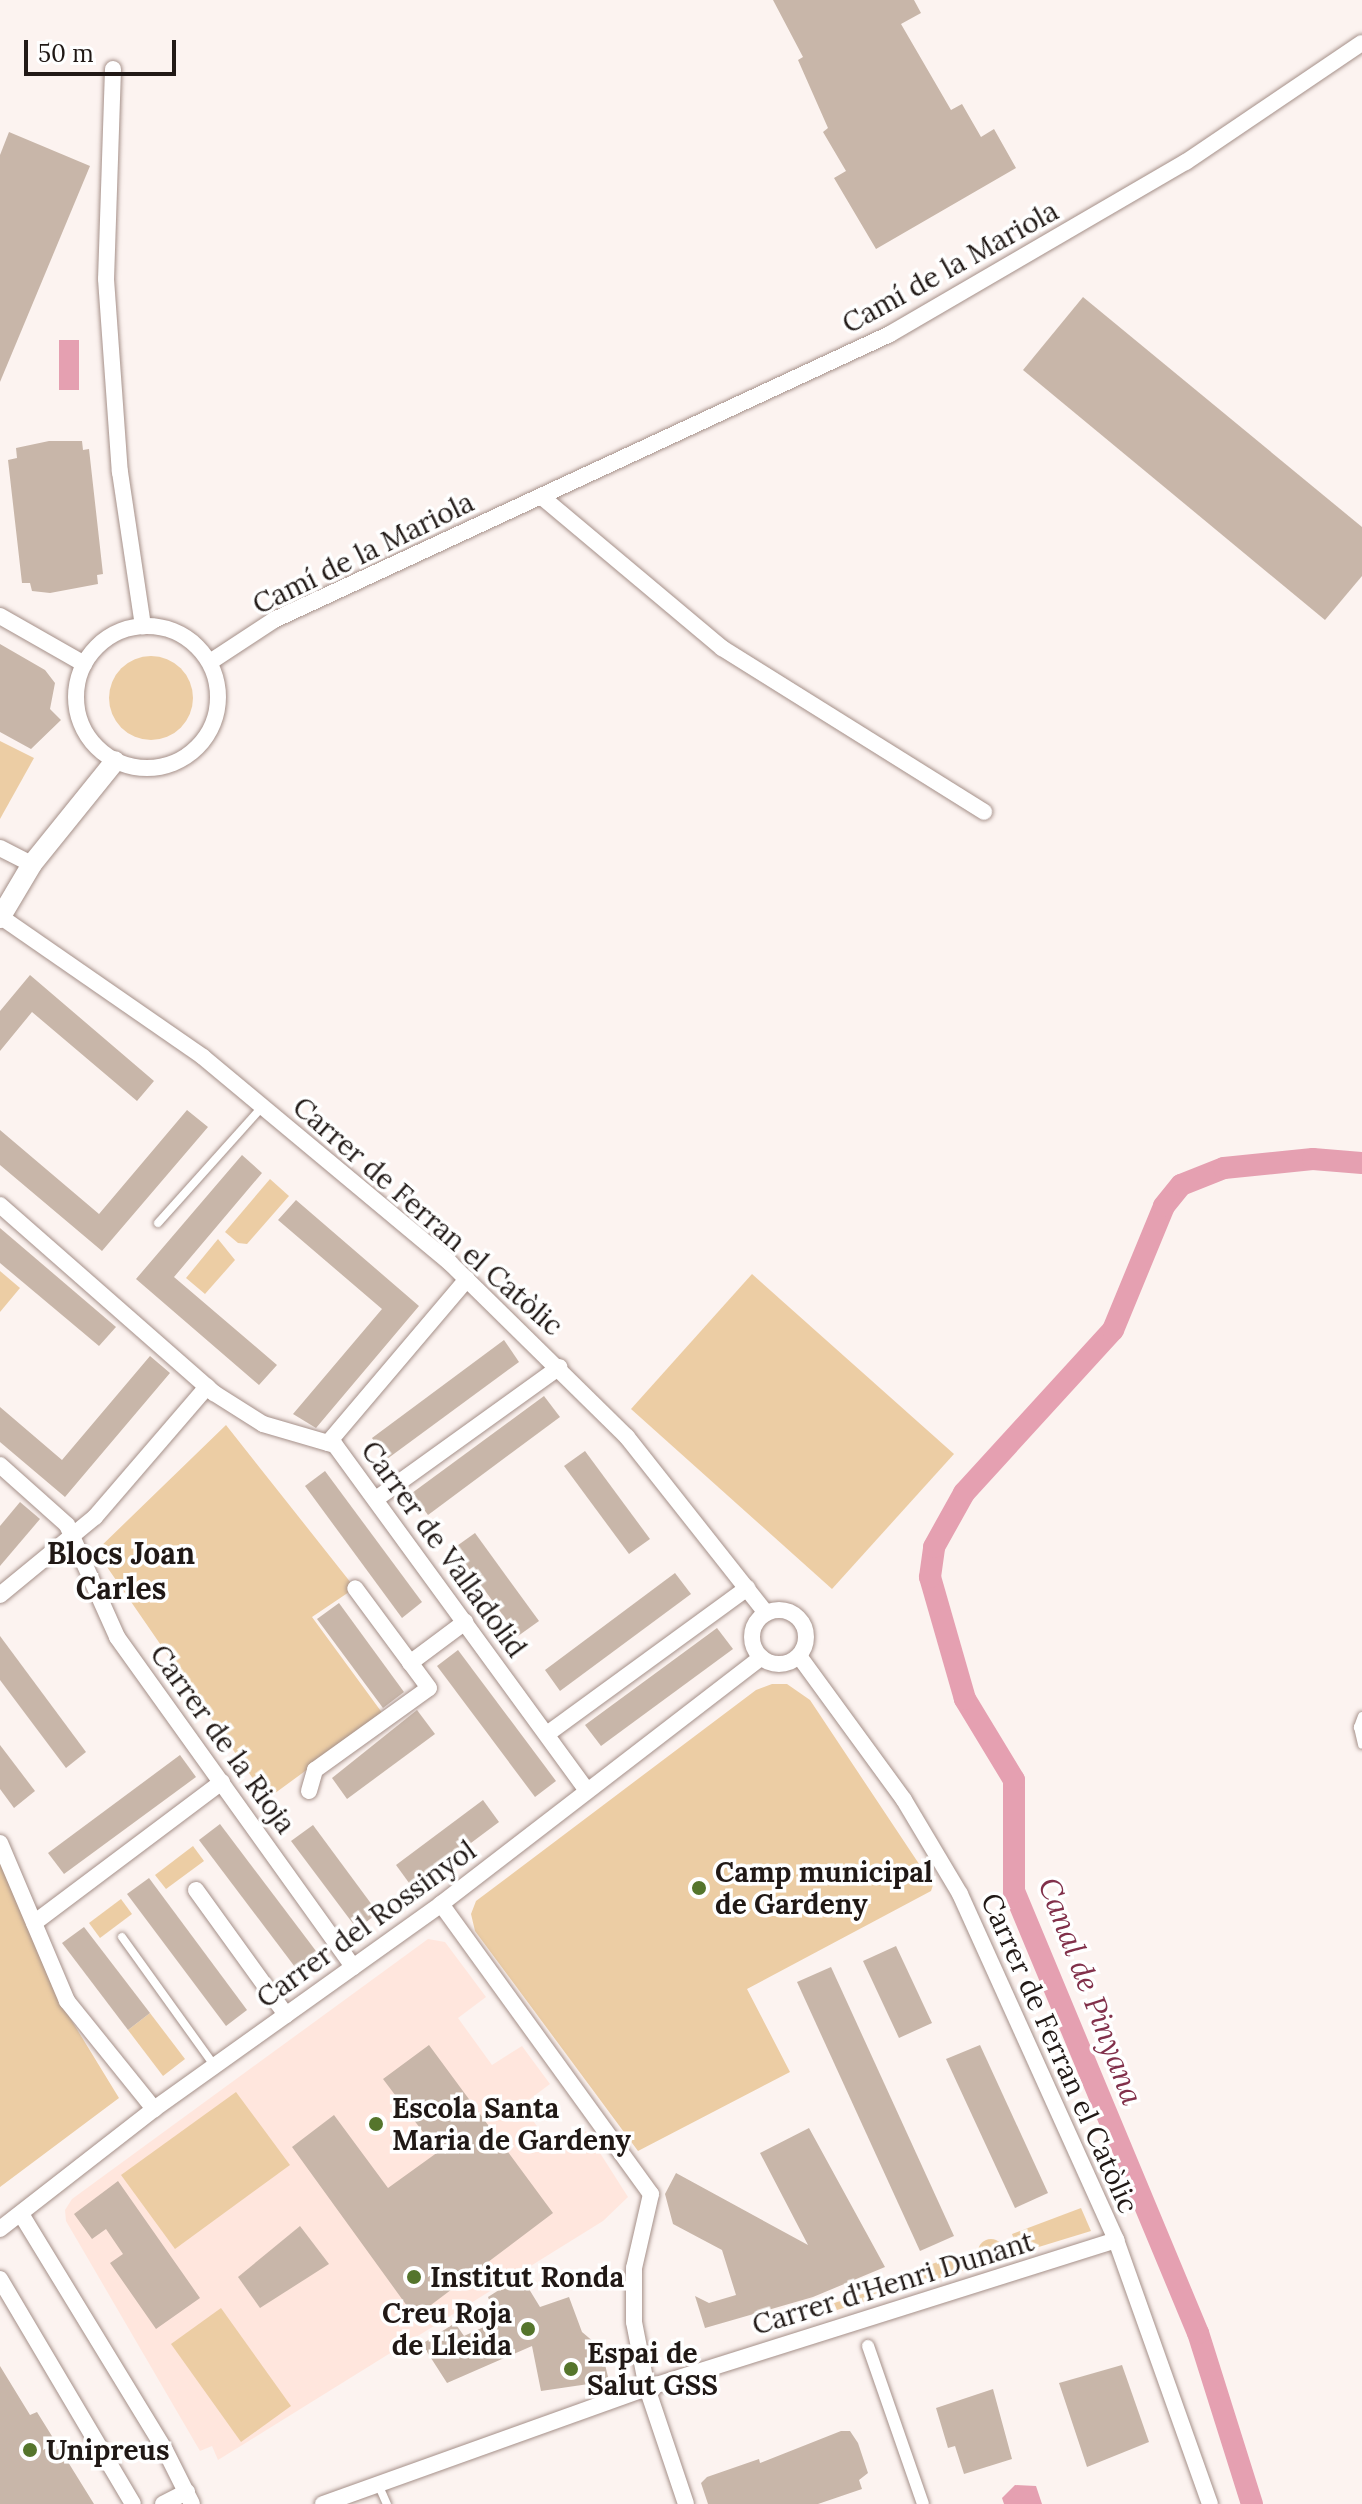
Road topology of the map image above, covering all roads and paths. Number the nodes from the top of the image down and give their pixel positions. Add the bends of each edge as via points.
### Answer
1 (1362, 43) edge
2 (113, 69) dead end
3 (542, 497) junction
4 (0, 616) edge
5 (143, 626) junction
6 (210, 662) junction
7 (84, 664) junction
8 (115, 761) junction
9 (984, 812) dead end
10 (0, 848) edge
11 (32, 864) junction
12 (0, 899) edge
13 (0, 918) edge
14 (263, 1105) junction
15 (0, 1205) edge
16 (158, 1223) dead end
17 (467, 1279) junction
18 (560, 1367) junction
19 (207, 1387) junction
20 (328, 1443) junction
21 (0, 1465) edge
22 (376, 1499) junction
23 (73, 1538) junction
24 (355, 1588) dead end
25 (747, 1588) junction
26 (0, 1595) edge
27 (766, 1613) junction
28 (465, 1622) junction
29 (799, 1656) junction
30 (761, 1658) junction
31 (410, 1663) junction
32 (1362, 1716) edge
33 (547, 1734) junction
34 (1362, 1745) edge
35 (222, 1782) junction
36 (586, 1789) junction
37 (309, 1791) dead end
38 (0, 1843) edge
39 (196, 1890) dead end
40 (441, 1904) junction
41 (34, 1923) junction
42 (122, 1937) dead end
43 (353, 1967) junction
44 (286, 2015) junction
45 (215, 2066) junction
46 (154, 2109) junction
47 (21, 2214) junction
48 (0, 2229) edge
49 (1116, 2240) junction
50 (0, 2279) edge
51 (868, 2346) dead end
52 (647, 2388) junction
53 (378, 2484) junction
54 (190, 2498) edge
55 (133, 2504) edge
56 (163, 2504) edge
57 (323, 2504) edge
58 (387, 2504) edge
59 (686, 2504) edge
60 (923, 2504) edge
61 (1210, 2504) edge

1 - 3 street, Camí de la Mariola via 1186,162 890,334
2 - 5 street via 106,279 120,472
3 - 6 street, Camí de la Mariola via 274,620
3 - 9 street via 722,648
4 - 7 street
5 - 6 street via 182,634
5 - 7 street via 119,631
6 - 8 street via 218,706 199,747 159,767
7 - 8 street via 76,700 79,719 99,750
8 - 11 street
10 - 11 street
11 - 13 street
12 - 13 street
13 - 14 street, Carrer de Ferran el Catòlic via 203,1057
14 - 16 lane
14 - 17 street, Carrer de Ferran el Catòlic
15 - 19 street, Carrer de Valladolid
17 - 18 street, Carrer de Ferran el Catòlic
17 - 20 street
18 - 22 street
18 - 25 street, Carrer de Ferran el Catòlic via 627,1437
19 - 20 street, Carrer de Valladolid via 263,1424
19 - 23 street
20 - 22 street, Carrer de Valladolid via 335,1445
21 - 23 street, Carrer de la Rioja via 58,1515
22 - 28 street, Carrer de Valladolid
23 - 26 street
23 - 35 street, Carrer de la Rioja via 117,1637
24 - 31 street
25 - 27 street, Carrer de Ferran el Catòlic
25 - 33 street
27 - 29 street via 783,1610 798,1617 806,1640
27 - 30 street via 752,1634
28 - 31 street
28 - 33 street, Carrer de Valladolid
29 - 30 street via 783,1664
29 - 49 street, Carrer de Ferran el Catòlic via 904,1800 960,1894
30 - 36 street, Carrer del Rossinyol
31 - 37 street via 429,1688 315,1770
32 - 34 lane
33 - 36 street, Carrer de Valladolid
35 - 41 street
35 - 43 street, Carrer de la Rioja
36 - 40 street, Carrer del Rossinyol
38 - 41 street
39 - 44 street
40 - 43 street, Carrer del Rossinyol
40 - 52 street via 651,2194 631,2290
41 - 46 street via 67,2001
42 - 45 lane
43 - 44 street, Carrer del Rossinyol
44 - 45 street, Carrer del Rossinyol
45 - 46 street, Carrer del Rossinyol
46 - 47 street, Carrer del Rossinyol
47 - 48 street, Carrer del Rossinyol
47 - 54 street
49 - 52 street, Carrer d'Henri Dunant
49 - 61 street, Carrer de Ferran el Catòlic
50 - 55 street
51 - 60 street
52 - 53 street, Carrer d'Henri Dunant
52 - 59 street
53 - 57 street, Carrer d'Henri Dunant
53 - 58 lane
54 - 56 street

